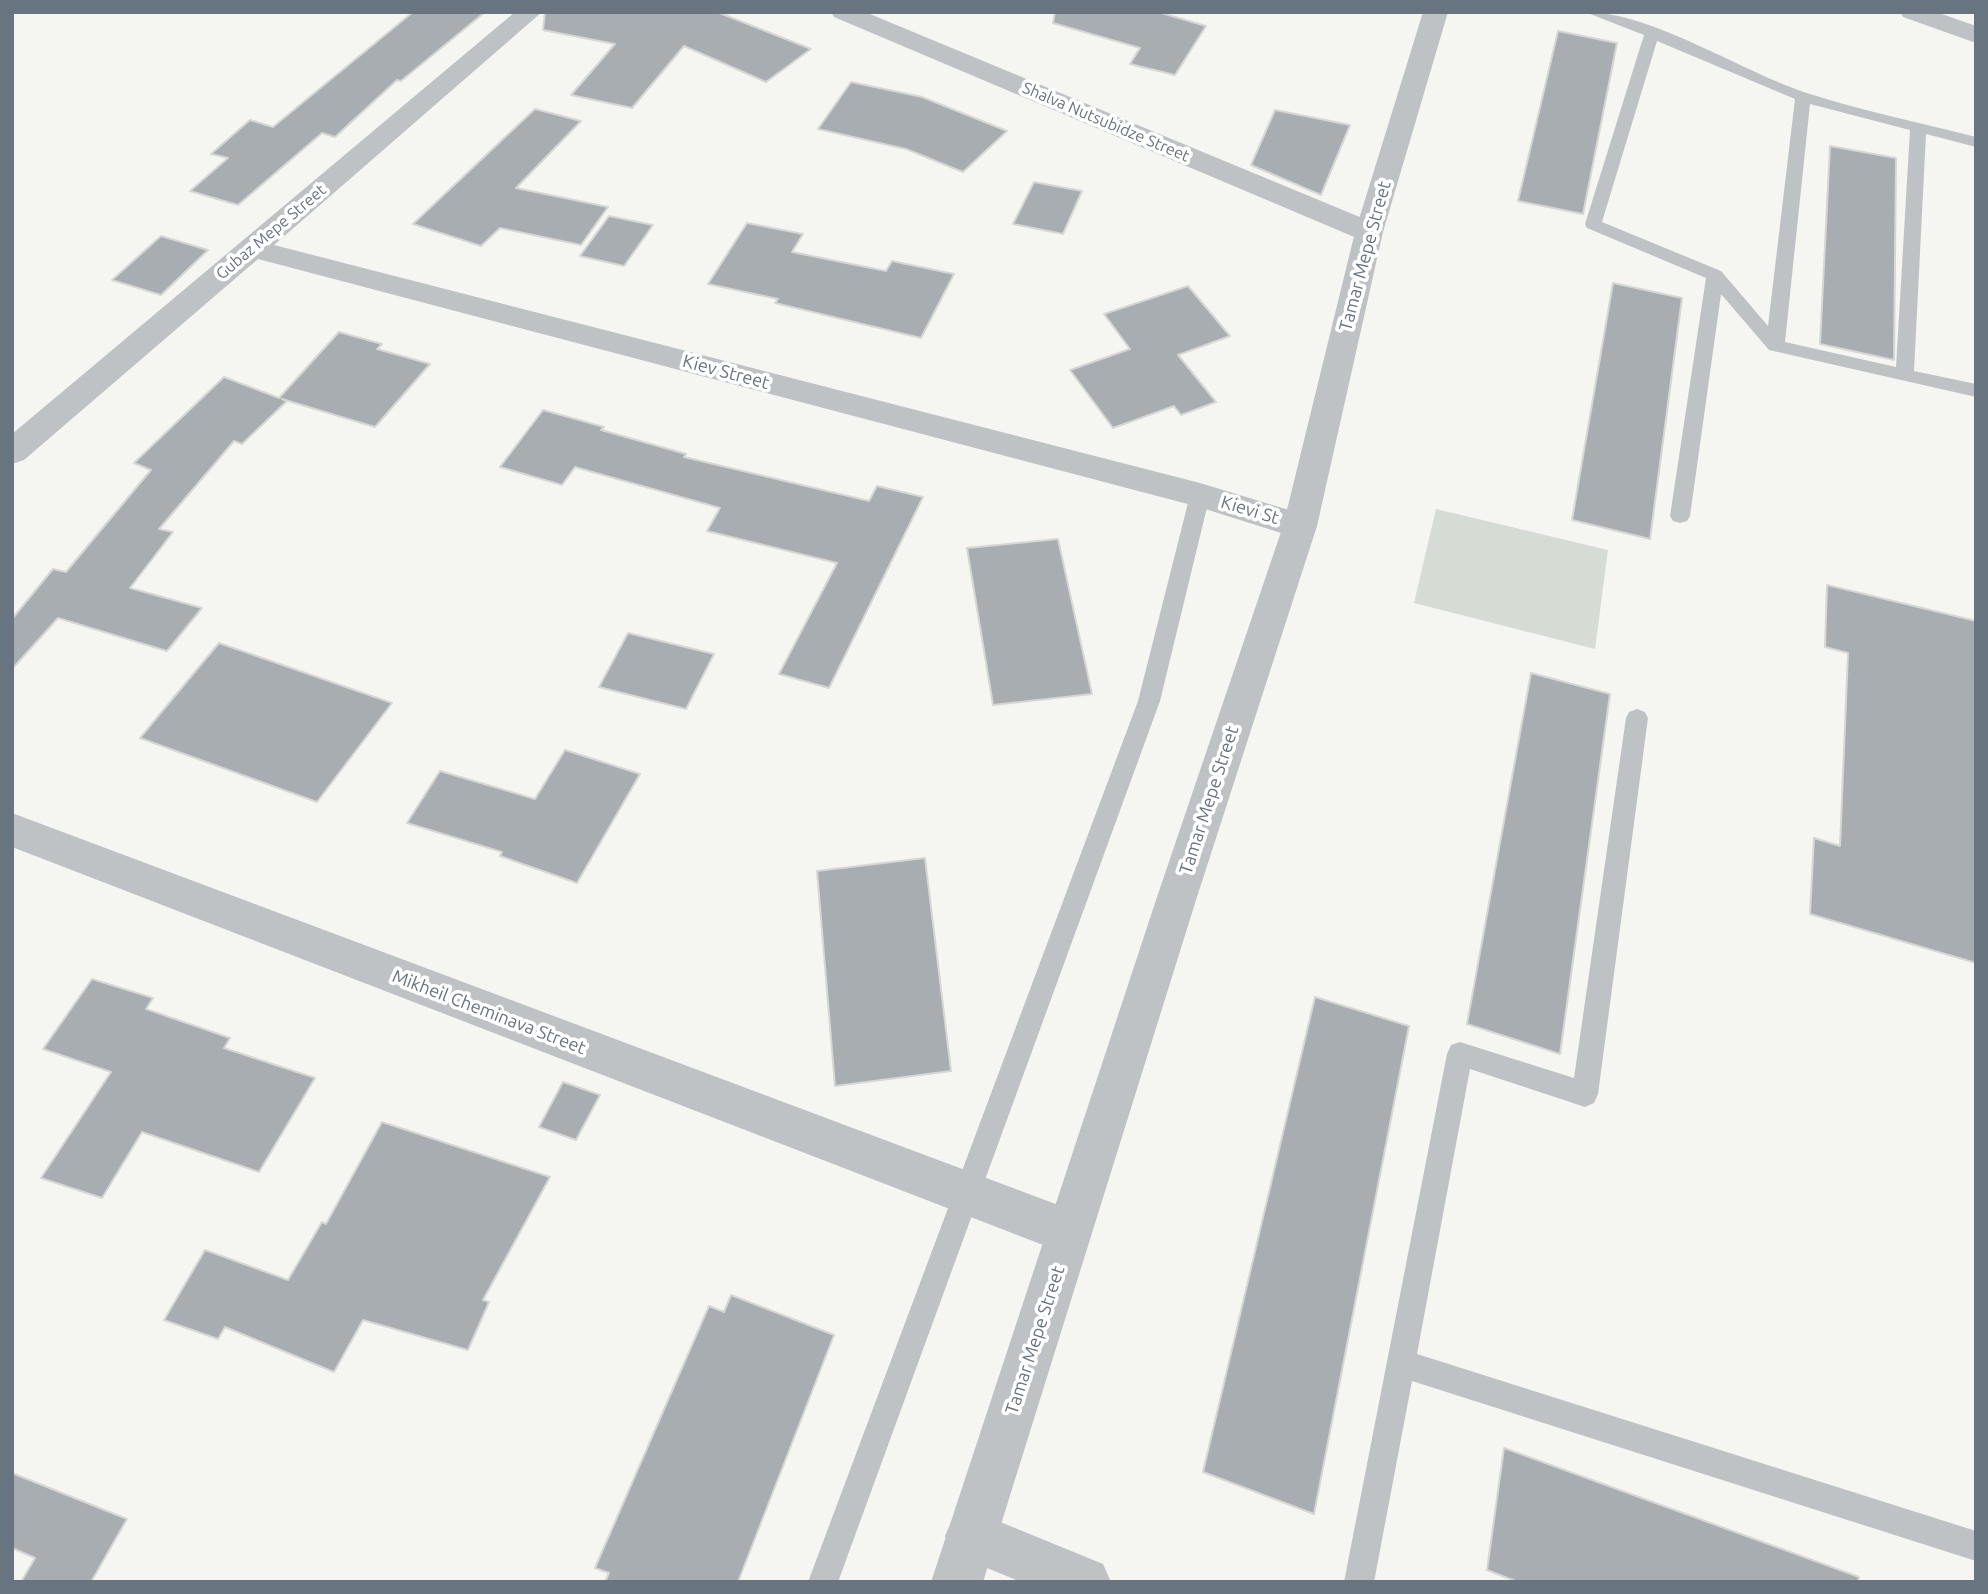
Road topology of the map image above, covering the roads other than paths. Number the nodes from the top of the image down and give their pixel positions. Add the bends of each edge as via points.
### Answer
1 (530, 12) edge
2 (843, 12) edge
3 (1436, 12) edge
4 (1592, 12) edge
5 (1912, 12) edge
6 (1652, 33) junction
7 (1976, 35) edge
8 (1803, 97) junction
9 (1918, 127) junction
10 (1976, 142) edge
11 (1368, 232) junction
12 (251, 248) junction
13 (1715, 275) junction
14 (1775, 346) junction
15 (1905, 375) junction
16 (1976, 391) edge
17 (12, 452) edge
18 (1200, 495) junction
19 (1680, 516) dead end
20 (1300, 526) junction
21 (1637, 718) dead end
22 (12, 830) edge
23 (966, 1193) junction
24 (1069, 1231) junction
25 (1401, 1363) junction
26 (1976, 1546) edge
27 (964, 1559) edge
28 (823, 1582) edge
29 (1085, 1582) edge
30 (1359, 1582) edge

1 - 12 street, Gubaz Mepe Street
2 - 11 street, Shalva Nutsubidze Street
3 - 11 street, Tamar Mepe Street
4 - 6 lane
5 - 7 street
6 - 8 lane
6 - 13 lane via 1593,224
8 - 9 lane
8 - 14 lane
9 - 10 lane
9 - 15 lane
11 - 20 street, Tamar Mepe Street
12 - 17 street, Gubaz Mepe Street
12 - 18 street, Kiev Street
13 - 14 lane
13 - 19 lane
14 - 15 lane
15 - 16 lane
18 - 20 street, Kievi St
18 - 23 lane via 1149,701
20 - 24 street, Tamar Mepe Street
21 - 25 lane via 1585,1094 1460,1054
22 - 23 street, Mikheil Cheminava Street
23 - 24 street, Mikheil Cheminava Street
23 - 28 lane
24 - 27 street, Tamar Mepe Street
25 - 26 lane
25 - 30 lane
27 - 29 street

